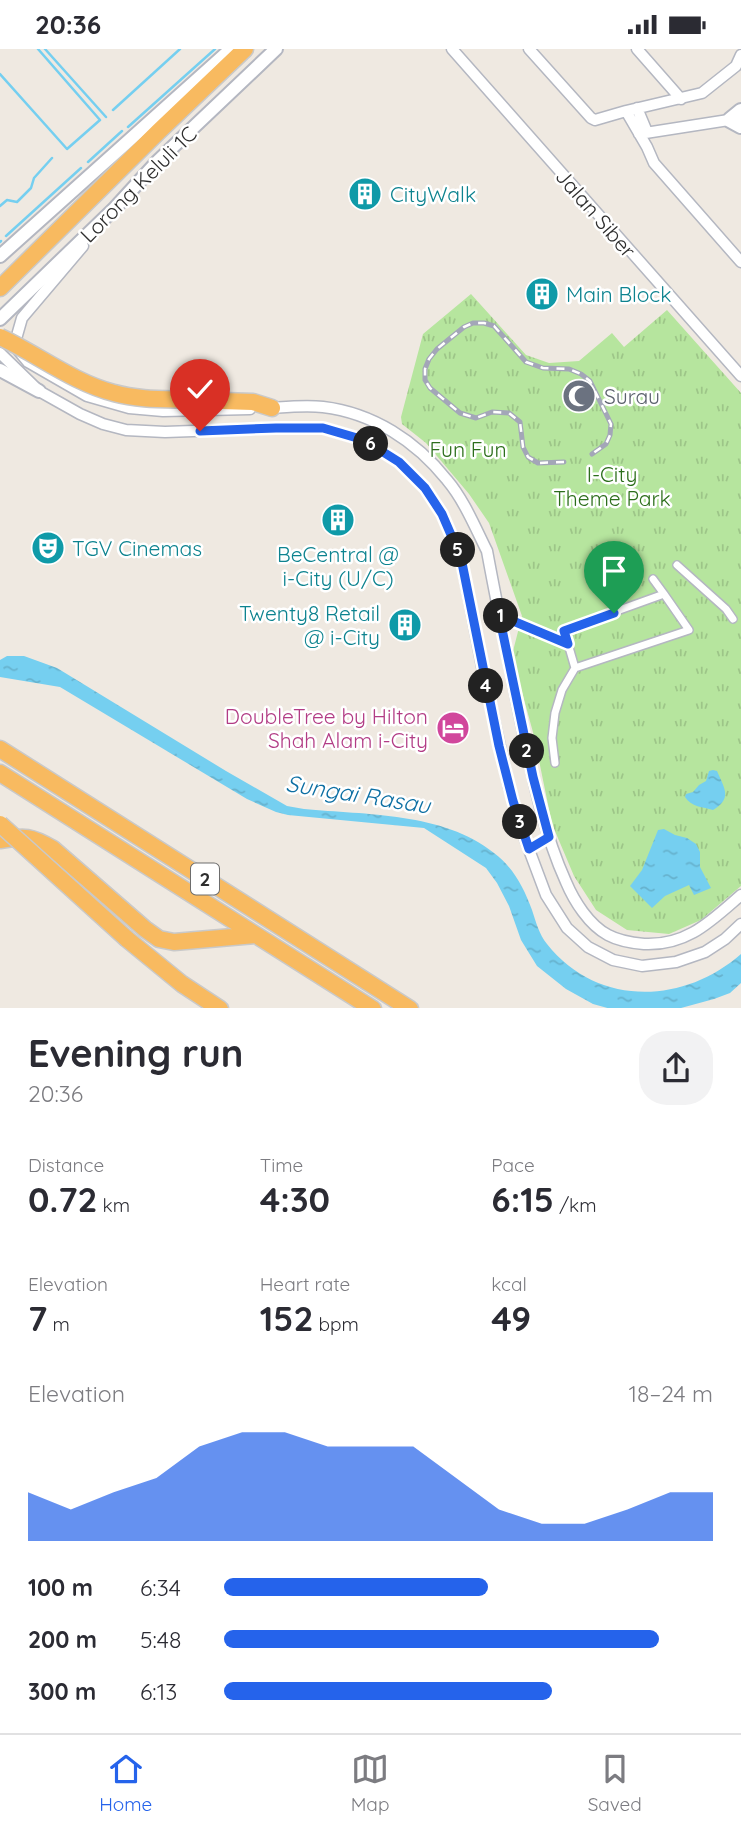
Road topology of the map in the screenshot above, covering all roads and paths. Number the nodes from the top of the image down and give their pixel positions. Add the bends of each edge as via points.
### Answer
1 (231, 49) edge
2 (246, 49) edge
3 (276, 49) edge
4 (452, 49) edge
5 (529, 49) edge
6 (637, 49) edge
7 (741, 55) edge
8 (681, 99) junction
9 (631, 109) junction
10 (738, 119) edge
11 (643, 133) junction
12 (115, 208) junction
13 (0, 255) edge
14 (741, 262) edge
15 (0, 288) edge
16 (0, 319) edge
17 (0, 337) edge
18 (0, 353) edge
19 (0, 370) edge
20 (741, 376) edge
21 (39, 391) junction
22 (272, 408) junction
23 (677, 565) dead end
24 (653, 579) dead end
25 (664, 594) junction
26 (499, 615) junction
27 (733, 619) dead end
28 (568, 644) junction
29 (575, 668) junction
30 (0, 749) edge
31 (555, 764) dead end
32 (0, 773) edge
33 (0, 824) edge
34 (549, 837) junction
35 (0, 839) edge
36 (529, 849) junction
37 (741, 895) edge
38 (741, 924) edge
39 (256, 935) junction
40 (219, 1008) edge
41 (371, 1008) edge
42 (408, 1008) edge

1 - 13 street, Lorong Keluli 1C
2 - 15 highway
3 - 12 street, Lorong Keluli 1C
4 - 20 street, Jalan Siber
5 - 9 street via 591,118
6 - 8 street
7 - 8 street via 736,66 702,93
8 - 9 street
9 - 11 street
10 - 11 street
11 - 14 street via 661,171
12 - 16 street, Lorong Keluli 1C
12 - 22 street via 22,318 18,350 28,362 87,396 129,408
17 - 22 highway, bridge via 113,393 253,402
18 - 21 street
19 - 21 street
21 - 36 street via 80,414 126,430 323,428 364,440 399,462 442,514 461,558 499,746
22 - 26 street via 321,407 355,414 395,432 423,454 448,481 487,551
23 - 27 street
24 - 25 street
25 - 28 street via 564,631
25 - 29 street via 689,630
26 - 28 street
26 - 34 street
28 - 29 street
29 - 31 street via 555,712
30 - 42 highway, 2
32 - 39 highway, 2
33 - 40 highway, bridge via 166,972
34 - 36 street
34 - 37 street via 566,884 587,918 608,935 631,943 680,939 706,926
35 - 39 highway via 24,836 54,849 159,939 174,942
36 - 38 street via 546,895 567,928 588,947 613,960 642,966 676,962 705,952
39 - 41 highway, 2

